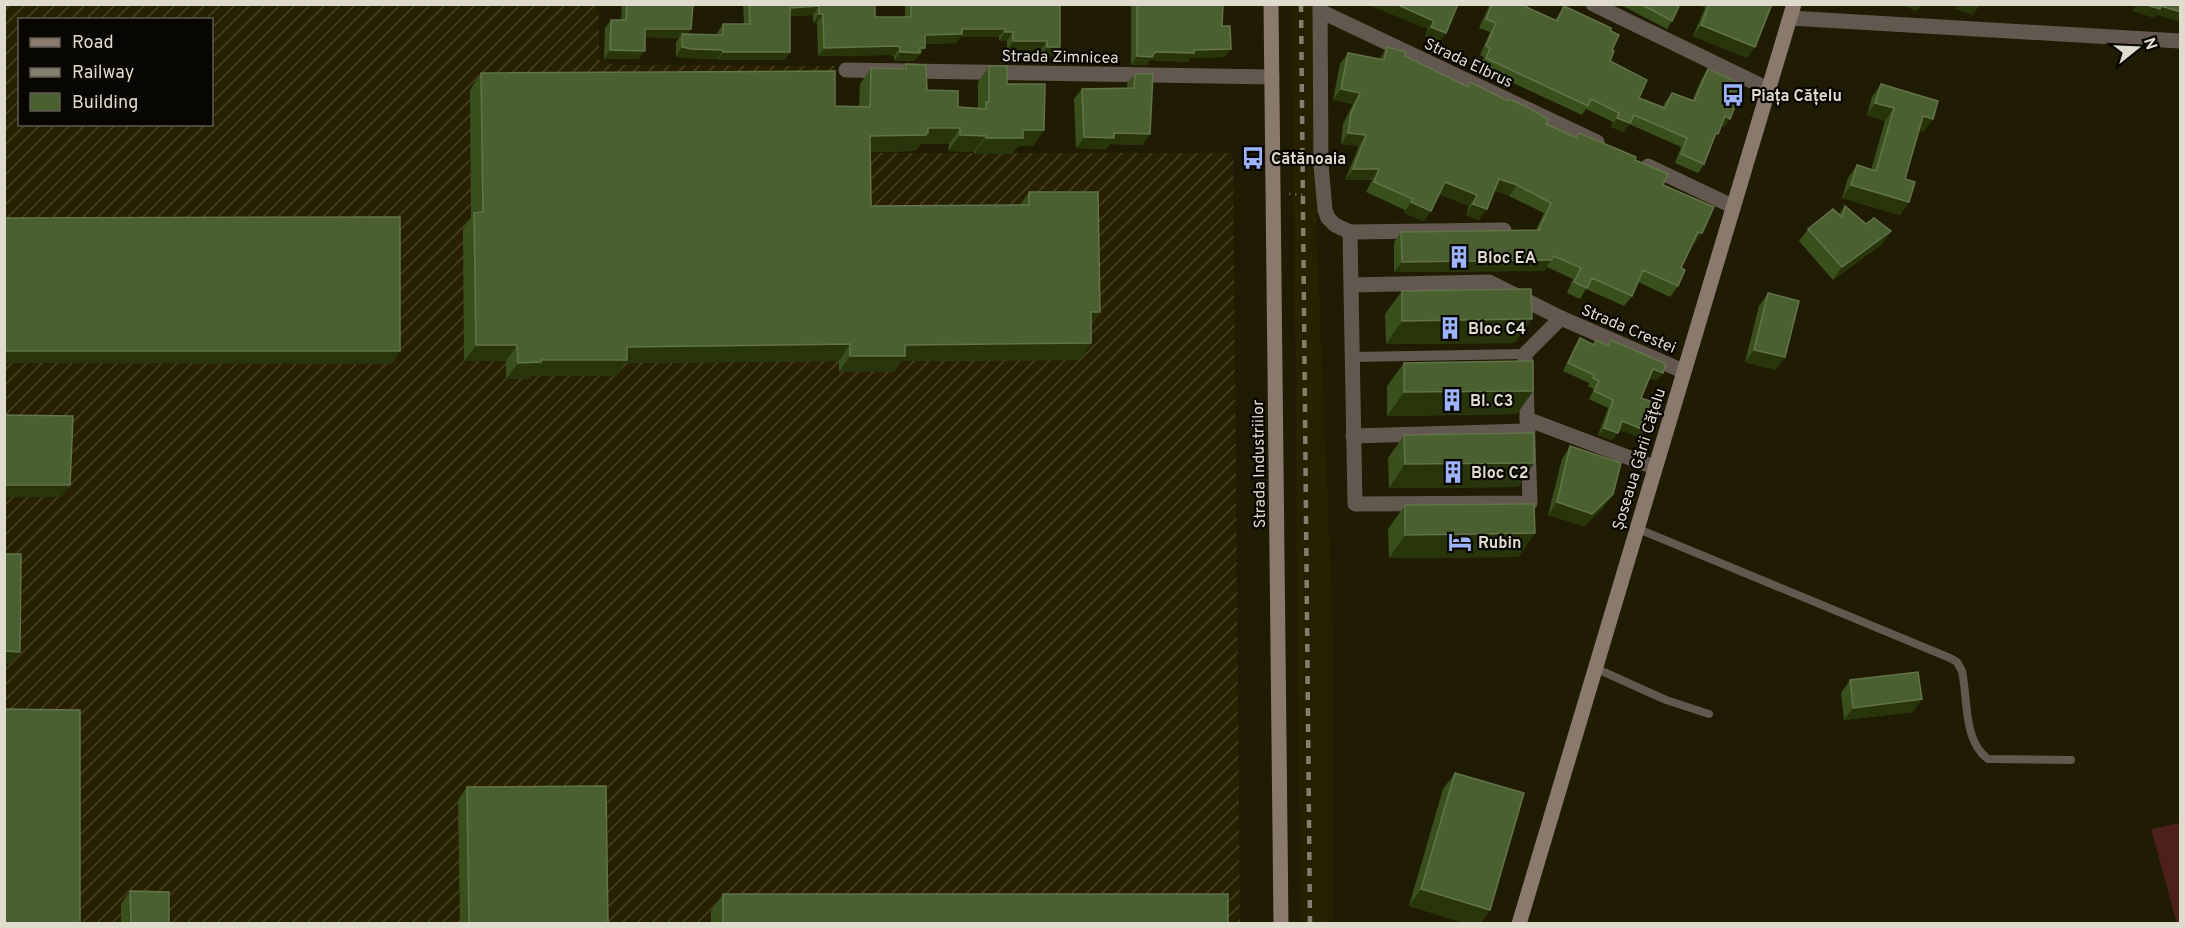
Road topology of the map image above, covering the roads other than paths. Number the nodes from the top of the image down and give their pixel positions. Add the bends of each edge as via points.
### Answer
1 (1272, 4) edge
2 (1593, 4) edge
3 (1320, 8) edge
4 (1792, 11) edge
5 (2181, 41) edge
6 (846, 70) dead end
7 (1272, 77) junction
8 (1768, 89) junction
9 (1608, 147) edge
10 (1629, 157) edge
11 (1732, 206) junction
12 (1504, 230) edge
13 (1350, 232) junction
14 (1351, 285) junction
15 (1562, 318) junction
16 (1525, 354) junction
17 (1352, 357) junction
18 (1683, 371) junction
19 (1527, 425) junction
20 (1353, 436) junction
21 (1654, 467) junction
22 (1636, 528) junction
23 (1595, 668) junction
24 (1709, 714) dead end
25 (2071, 760) dead end
26 (1281, 924) edge
27 (1519, 924) edge

1 - 7 main road, Strada Industriilor
2 - 8 street
3 - 9 street, Strada Elbrus
3 - 13 street via 1323,196 1328,218
4 - 5 street
4 - 8 main road, Șoseaua Gării Cățelu
6 - 7 street, Strada Zimnicea
7 - 26 main road, Strada Industriilor
8 - 11 main road, Șoseaua Gării Cățelu
10 - 11 street
11 - 18 main road, Șoseaua Gării Cățelu
12 - 13 street
13 - 14 street
14 - 15 street, Strada Crestei via 1489,282
14 - 17 street
15 - 16 street, Strada Crestei
15 - 18 street, Strada Crestei
16 - 17 street
16 - 19 street
17 - 20 street
18 - 21 main road, Șoseaua Gării Cățelu
19 - 20 street
19 - 20 street via 1530,503 1355,504
19 - 21 street
21 - 22 main road, Șoseaua Gării Cățelu
22 - 23 main road, Șoseaua Gării Cățelu
22 - 25 lane via 1957,662 1962,671 1971,734 1980,753 1988,759
23 - 24 lane via 1666,700
23 - 27 main road, Șoseaua Gării Cățelu

